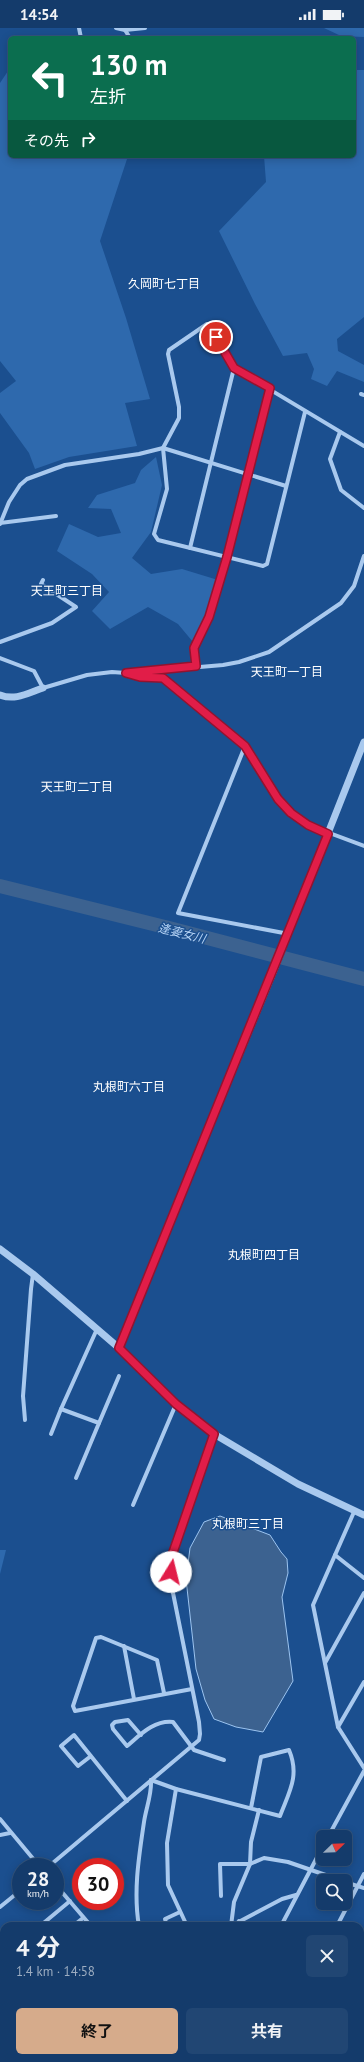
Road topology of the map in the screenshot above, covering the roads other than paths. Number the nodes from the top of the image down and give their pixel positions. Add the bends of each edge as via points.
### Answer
1 (116, 28) edge
2 (145, 28) edge
3 (125, 30) junction
4 (129, 36) edge
5 (234, 368) junction
6 (270, 388) junction
7 (305, 412) junction
8 (340, 432) junction
9 (364, 446) edge
10 (163, 448) junction
11 (210, 464) junction
12 (249, 474) junction
13 (286, 486) junction
14 (364, 508) edge
15 (56, 516) dead end
16 (0, 524) edge
17 (190, 548) junction
18 (364, 556) edge
19 (227, 557) junction
20 (43, 580) dead end
21 (0, 642) edge
22 (0, 658) edge
23 (196, 666) junction
24 (126, 673) junction
25 (43, 688) junction
26 (0, 694) edge
27 (364, 742) edge
28 (245, 746) junction
29 (328, 834) junction
30 (364, 846) edge
31 (289, 934) junction
32 (0, 1249) edge
33 (33, 1274) junction
34 (97, 1329) junction
35 (119, 1348) junction
36 (119, 1376) dead end
37 (176, 1404) junction
38 (62, 1408) junction
39 (25, 1420) dead end
40 (100, 1423) junction
41 (51, 1434) dead end
42 (214, 1434) junction
43 (76, 1478) dead end
44 (133, 1505) dead end
45 (354, 1512) junction
46 (364, 1515) edge
47 (336, 1555) junction
48 (364, 1578) edge
49 (364, 1593) edge
50 (124, 1646) junction
51 (325, 1664) junction
52 (364, 1682) edge
53 (192, 1688) junction
54 (164, 1693) junction
55 (134, 1699) junction
56 (338, 1727) junction
57 (141, 1735) junction
58 (192, 1746) junction
59 (91, 1756) junction
60 (224, 1760) dead end
61 (364, 1770) edge
62 (151, 1780) junction
63 (176, 1789) junction
64 (127, 1801) junction
65 (251, 1808) junction
66 (259, 1810) junction
67 (0, 1818) edge
68 (332, 1830) edge
69 (10, 1833) junction
70 (0, 1835) edge
71 (32, 1858) edge
72 (59, 1858) edge
73 (316, 1858) edge
74 (250, 1864) junction
75 (310, 1869) junction
76 (324, 1874) edge
77 (364, 1874) edge
78 (352, 1884) edge
79 (358, 1887) junction
80 (364, 1888) edge
81 (64, 1894) edge
82 (296, 1895) junction
83 (221, 1896) dead end
84 (12, 1897) edge
85 (70, 1901) junction
86 (0, 1907) edge
87 (180, 1912) junction
88 (84, 1918) junction
89 (239, 1920) junction
90 (45, 1922) edge
91 (78, 1922) edge
92 (88, 1922) edge
93 (139, 1922) edge
94 (166, 1922) edge
95 (186, 1922) edge
96 (232, 1922) edge
97 (236, 1922) edge
98 (242, 1922) edge
99 (283, 1922) edge
100 (339, 1922) edge

1 - 3 street
2 - 3 street
3 - 4 street
5 - 6 street
5 - 10 street via 207,324 169,350 179,418
5 - 11 street
6 - 7 street
6 - 12 street
7 - 8 street
7 - 13 street
8 - 9 street
8 - 14 street via 330,459 342,490
10 - 11 street
10 - 16 street via 65,465 27,479 9,502
10 - 17 street via 166,489 154,534 158,540
11 - 12 street
11 - 17 street
12 - 13 street
12 - 19 street
13 - 19 street via 267,564 263,566
15 - 16 street
17 - 19 street
18 - 23 street via 354,586 341,603 269,652 238,662
19 - 23 street via 209,617 194,648
20 - 21 street via 41,584 76,607 52,623
22 - 25 street via 34,671
23 - 24 street
24 - 25 street via 87,675
24 - 28 street via 140,677 163,678
25 - 26 street via 13,698
27 - 29 street
28 - 29 street via 278,799 291,813 308,825
28 - 31 street via 178,912
29 - 30 street
29 - 31 street
31 - 35 street
32 - 33 street
33 - 34 street
33 - 39 street via 24,1396
34 - 35 street
34 - 38 street
35 - 37 street
36 - 40 street
37 - 42 street
37 - 44 street
38 - 40 street
38 - 41 street
40 - 43 street
42 - 45 street via 298,1484
42 - 53 street via 170,1561 171,1582
45 - 46 street
45 - 47 street
47 - 48 street
47 - 51 street via 313,1604
49 - 51 street
50 - 54 street via 157,1660
50 - 55 street
50 - 55 street via 101,1637 96,1638 73,1706 75,1711
51 - 56 street
52 - 56 street
53 - 54 street
53 - 58 street via 200,1734 199,1740
54 - 55 street
56 - 61 street
57 - 57 street via 127,1746 112,1725 114,1722 128,1720
57 - 58 street via 155,1724 173,1722
58 - 60 street via 194,1750
58 - 62 street
59 - 59 street via 74,1735 61,1746 78,1766
59 - 64 street
61 - 68 street
62 - 63 street
62 - 64 street
62 - 93 street via 152,1787 144,1820 139,1860
63 - 65 street
63 - 87 street via 167,1843 168,1885
64 - 72 street
65 - 66 street
65 - 66 street via 261,1757 289,1750 294,1762 294,1781 280,1816
66 - 74 street via 251,1842
67 - 69 street
69 - 70 street
69 - 71 street
73 - 75 street
74 - 75 street via 264,1858
74 - 83 street via 220,1864
74 - 96 street via 234,1902
75 - 76 street
75 - 82 street
77 - 79 street
78 - 79 street
79 - 80 street
79 - 100 street
81 - 85 street
82 - 89 street
82 - 99 street
84 - 86 street
85 - 88 street
85 - 90 street
87 - 94 street via 166,1919
87 - 95 street
88 - 91 street
88 - 92 street
89 - 97 street
89 - 98 street

